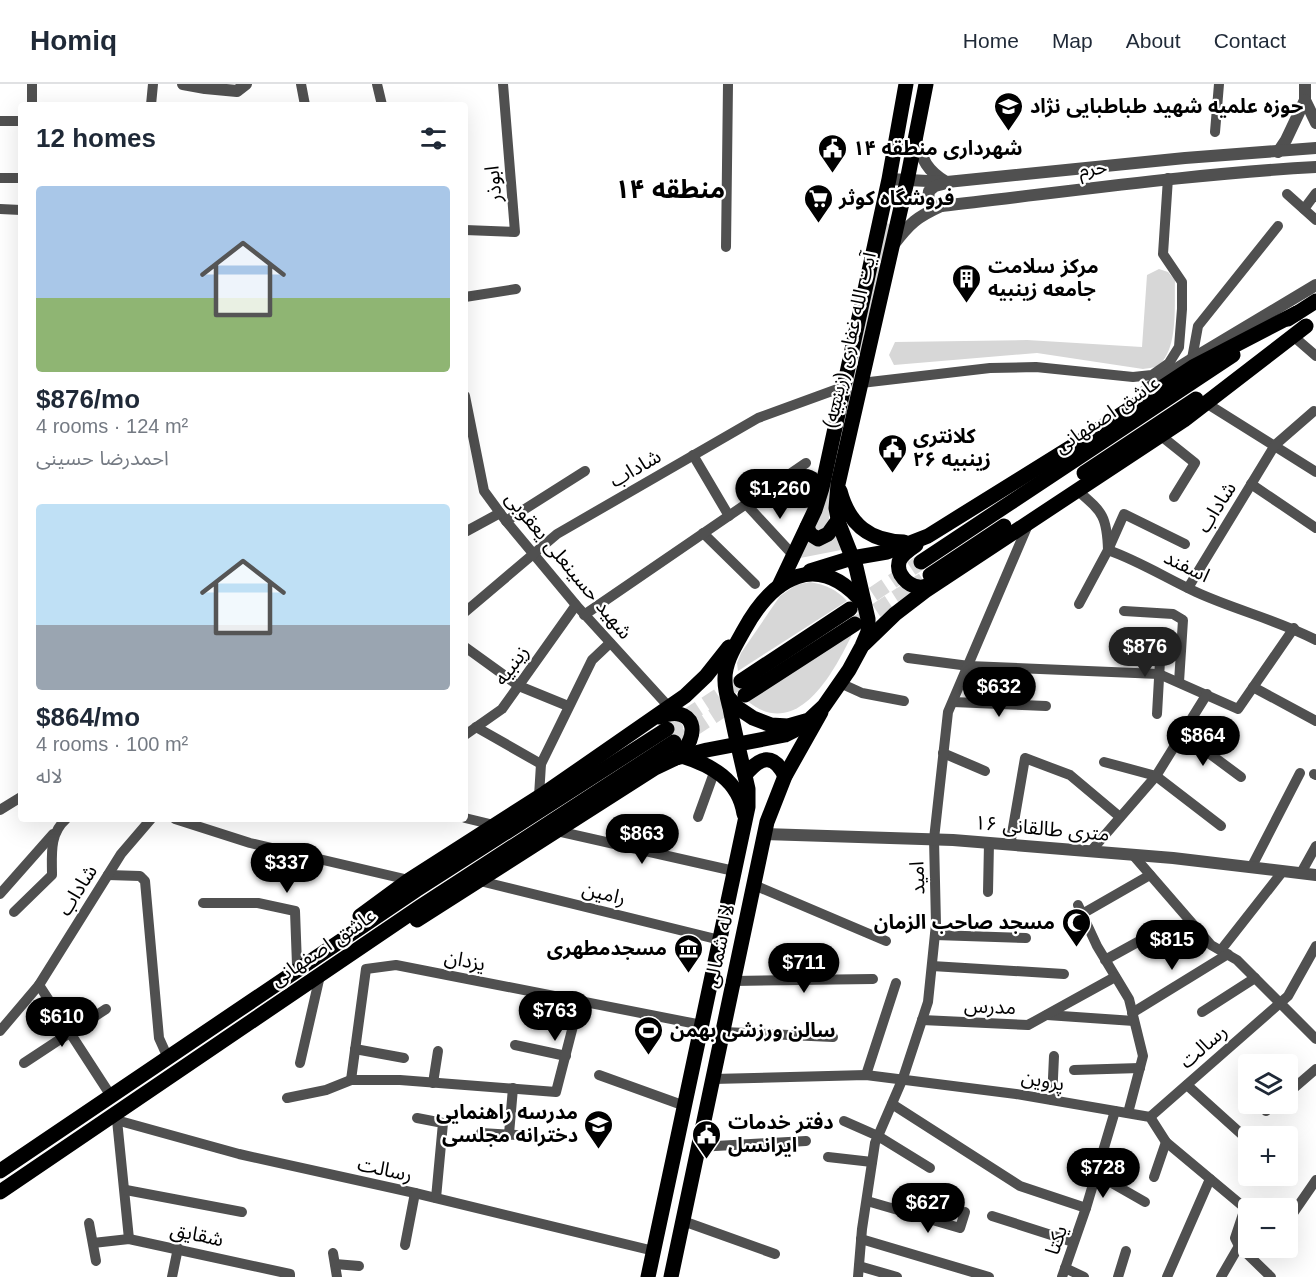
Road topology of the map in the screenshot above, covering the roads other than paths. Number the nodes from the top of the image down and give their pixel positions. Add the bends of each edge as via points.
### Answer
1 (32, 84) edge
2 (153, 84) edge
3 (183, 84) edge
4 (246, 84) edge
5 (301, 84) edge
6 (377, 84) edge
7 (503, 84) edge
8 (728, 84) edge
9 (906, 84) edge
10 (926, 84) edge
11 (1219, 84) edge
12 (1305, 84) edge
13 (1305, 100) junction
14 (32, 102) edge
15 (151, 102) edge
16 (304, 102) edge
17 (381, 102) edge
18 (0, 121) edge
19 (18, 121) edge
20 (1316, 123) edge
21 (1215, 132) dead end
22 (916, 139) junction
23 (1316, 148) edge
24 (1278, 152) junction
25 (1316, 167) edge
26 (0, 178) edge
27 (18, 178) edge
28 (1168, 178) junction
29 (889, 179) junction
30 (907, 181) junction
31 (947, 182) junction
32 (1316, 193) edge
33 (1287, 194) dead end
34 (942, 206) junction
35 (0, 209) edge
36 (1304, 209) junction
37 (18, 210) edge
38 (1316, 220) edge
39 (1278, 226) dead end
40 (468, 230) edge
41 (726, 247) dead end
42 (891, 248) junction
43 (1316, 285) edge
44 (516, 289) dead end
45 (468, 297) edge
46 (1316, 301) edge
47 (1306, 319) edge
48 (1293, 336) junction
49 (1316, 356) edge
50 (1192, 359) junction
51 (861, 383) junction
52 (843, 387) junction
53 (1206, 403) junction
54 (1314, 411) dead end
55 (1122, 412) junction
56 (468, 424) edge
57 (1160, 435) junction
58 (1275, 445) junction
59 (693, 455) junction
60 (806, 463) dead end
61 (585, 471) dead end
62 (1316, 472) edge
63 (838, 484) junction
64 (1251, 484) junction
65 (1077, 490) junction
66 (1174, 497) dead end
67 (746, 504) junction
68 (729, 516) junction
69 (503, 517) junction
70 (838, 520) junction
71 (1030, 520) junction
72 (807, 527) junction
73 (1316, 528) edge
74 (468, 531) edge
75 (703, 533) junction
76 (928, 536) junction
77 (913, 542) junction
78 (1185, 544) dead end
79 (1108, 549) junction
80 (533, 554) junction
81 (793, 555) junction
82 (852, 558) junction
83 (926, 569) tunnel mouth
84 (954, 573) junction
85 (798, 576) junction
86 (755, 584) dead end
87 (778, 586) junction
88 (1188, 588) junction
89 (1079, 604) dead end
90 (576, 605) junction
91 (468, 609) edge
92 (1124, 611) dead end
93 (856, 612) junction
94 (584, 615) junction
95 (748, 623) junction
96 (1294, 628) junction
97 (1316, 640) edge
98 (610, 643) junction
99 (1161, 643) dead end
100 (862, 646) junction
101 (468, 649) edge
102 (908, 658) dead end
103 (969, 666) junction
104 (1160, 675) junction
105 (1179, 682) junction
106 (840, 683) junction
107 (519, 686) junction
108 (1254, 687) junction
109 (743, 688) tunnel mouth
110 (1207, 694) junction
111 (728, 697) junction
112 (904, 701) dead end
113 (953, 702) junction
114 (568, 706) junction
115 (824, 706) junction
116 (1046, 706) dead end
117 (669, 707) junction
118 (1157, 714) dead end
119 (809, 720) junction
120 (649, 721) junction
121 (1316, 721) edge
122 (476, 727) junction
123 (468, 733) edge
124 (1183, 734) junction
125 (738, 745) junction
126 (943, 753) junction
127 (679, 757) junction
128 (1104, 762) dead end
129 (541, 764) junction
130 (716, 770) junction
131 (985, 771) dead end
132 (1300, 773) dead end
133 (745, 775) junction
134 (785, 776) junction
135 (1156, 776) junction
136 (1241, 777) dead end
137 (539, 796) junction
138 (18, 799) edge
139 (0, 810) edge
140 (698, 817) dead end
141 (1120, 817) junction
142 (468, 819) edge
143 (148, 822) edge
144 (184, 822) edge
145 (745, 822) junction
146 (62, 824) edge
147 (494, 825) junction
148 (1221, 826) dead end
149 (557, 831) junction
150 (764, 834) junction
151 (934, 839) junction
152 (989, 843) junction
153 (1010, 844) junction
154 (1316, 846) edge
155 (1090, 851) junction
156 (1133, 855) junction
157 (1251, 867) junction
158 (1283, 871) junction
159 (734, 872) junction
160 (1301, 873) junction
161 (108, 875) junction
162 (1150, 875) junction
163 (1316, 875) edge
164 (409, 880) junction
165 (480, 882) junction
166 (754, 885) junction
167 (988, 892) dead end
168 (0, 894) edge
169 (203, 903) dead end
170 (14, 912) dead end
171 (935, 935) junction
172 (1026, 938) dead end
173 (1145, 938) dead end
174 (720, 940) junction
175 (886, 941) dead end
176 (1316, 946) edge
177 (1224, 952) junction
178 (1105, 960) junction
179 (297, 965) junction
180 (932, 966) junction
181 (1064, 974) dead end
182 (1115, 976) junction
183 (1255, 978) junction
184 (873, 979) dead end
185 (319, 980) junction
186 (733, 981) junction
187 (896, 983) dead end
188 (39, 985) junction
189 (580, 999) junction
190 (1284, 1000) junction
191 (106, 1009) dead end
192 (1202, 1012) dead end
193 (233, 1014) junction
194 (1047, 1015) junction
195 (1133, 1017) junction
196 (922, 1020) junction
197 (702, 1025) junction
198 (243, 1027) junction
199 (0, 1031) edge
200 (723, 1032) junction
201 (70, 1034) junction
202 (833, 1037) dead end
203 (1316, 1038) edge
204 (515, 1045) dead end
205 (356, 1048) junction
206 (438, 1051) dead end
207 (566, 1056) junction
208 (1054, 1056) dead end
209 (168, 1058) junction
210 (404, 1058) dead end
211 (24, 1064) dead end
212 (300, 1064) dead end
213 (1140, 1068) junction
214 (1316, 1069) edge
215 (1074, 1070) dead end
216 (598, 1075) dead end
217 (866, 1075) junction
218 (903, 1078) junction
219 (713, 1079) junction
220 (351, 1080) junction
221 (433, 1083) junction
222 (1186, 1084) junction
223 (1298, 1085) edge
224 (513, 1089) junction
225 (111, 1096) junction
226 (287, 1098) dead end
227 (1052, 1100) junction
228 (892, 1104) junction
229 (685, 1106) junction
230 (1115, 1111) junction
231 (1128, 1113) junction
232 (1150, 1117) junction
233 (417, 1118) dead end
234 (113, 1119) junction
235 (844, 1121) dead end
236 (1238, 1131) edge
237 (481, 1133) dead end
238 (509, 1134) junction
239 (534, 1136) dead end
240 (878, 1136) junction
241 (806, 1141) dead end
242 (1166, 1142) junction
243 (698, 1147) junction
244 (828, 1156) dead end
245 (872, 1162) junction
246 (672, 1166) junction
247 (930, 1168) dead end
248 (0, 1171) edge
249 (693, 1171) junction
250 (1096, 1174) junction
251 (1154, 1177) dead end
252 (1210, 1179) junction
253 (1316, 1180) edge
254 (126, 1190) junction
255 (0, 1192) edge
256 (415, 1193) junction
257 (436, 1198) junction
258 (867, 1201) junction
259 (1146, 1202) dead end
260 (1238, 1202) edge
261 (1298, 1206) edge
262 (1086, 1208) junction
263 (242, 1212) dead end
264 (965, 1212) dead end
265 (992, 1216) dead end
266 (683, 1221) junction
267 (89, 1223) dead end
268 (129, 1239) junction
269 (861, 1239) junction
270 (1073, 1242) junction
271 (93, 1243) junction
272 (405, 1245) dead end
273 (178, 1248) junction
274 (1238, 1248) edge
275 (654, 1251) junction
276 (1126, 1251) dead end
277 (775, 1254) dead end
278 (1251, 1258) edge
279 (96, 1261) dead end
280 (359, 1266) dead end
281 (859, 1272) edge
282 (1064, 1272) edge
283 (975, 1275) edge
284 (172, 1277) edge
285 (290, 1277) edge
286 (337, 1277) edge
287 (648, 1277) edge
288 (671, 1277) edge
289 (897, 1277) edge
290 (989, 1277) edge
291 (1084, 1277) edge
292 (1118, 1277) edge
293 (1167, 1277) edge
294 (1221, 1277) edge
295 (1271, 1277) edge

1 - 14 street
2 - 15 street
3 - 4 street via 237,91
5 - 16 street
6 - 17 street
7 - 40 street, ابوذر via 515,232
8 - 41 street
9 - 29 main road, آیت الله غفاری (زینبیه)
10 - 22 main road, آیت الله غفاری (زینبیه)
11 - 21 street
12 - 13 street
13 - 20 street
13 - 24 street
18 - 19 street
22 - 30 main road, آیت الله غفاری (زینبیه)
22 - 31 street via 924,162 934,175
23 - 24 street, حرم
24 - 31 street, حرم
25 - 28 street, حرم
26 - 27 street
28 - 34 street, حرم
28 - 51 street via 1163,255 1182,282 1180,338 1169,363 1152,375 990,368
29 - 30 street, حرم
29 - 52 main road, آیت الله غفاری (زینبیه)
30 - 31 street, حرم
30 - 42 main road, آیت الله غفاری (زینبیه)
31 - 34 street via 929,191 931,205
32 - 36 street
33 - 36 street
34 - 42 street, حرم via 908,225
35 - 37 street
36 - 38 street
39 - 50 street via 1198,326
42 - 51 main road, آیت الله غفاری (زینبیه)
43 - 50 street
44 - 45 street
46 - 47 main road, عاشق اصفهانی
47 - 48 main road
47 - 55 main road via 1193,367
47 - 83 main road, عاشق اصفهانی
48 - 49 street
48 - 53 main road
50 - 55 street via 1160,379
51 - 63 main road, آیت الله غفاری (زینبیه)
52 - 59 street, شاداب via 758,418
52 - 72 main road, آیت الله غفاری (زینبیه) via 822,488
53 - 57 main road
53 - 58 street
54 - 58 street, شاداب
55 - 76 main road
56 - 69 street, شهید حسینعلی یعقوبی via 484,490
57 - 65 main road
57 - 66 street via 1195,463
58 - 62 street
58 - 64 street, شاداب
59 - 68 street
59 - 80 street, شاداب via 557,534
60 - 67 street
61 - 69 street
63 - 70 main road, آیت الله غفاری (زینبیه)
63 - 77 main road via 847,510 864,531 886,541
64 - 73 street
64 - 88 street, شاداب
65 - 71 main road
65 - 79 street via 1100,510
67 - 68 street
67 - 81 street
68 - 75 street
69 - 74 street
69 - 80 street, شهید حسینعلی یعقوبی
70 - 72 main road via 828,534 818,539
70 - 82 main road, آیت الله غفاری (زینبیه)
71 - 84 main road
71 - 103 street, امید
72 - 81 main road, آیت الله غفاری (زینبیه)
75 - 86 street
75 - 94 street
76 - 77 main road
76 - 84 main road via 899,561 903,578 919,587
77 - 82 main road
78 - 79 street via 1124,514
79 - 88 street, اسفند
79 - 89 street
80 - 90 street, شهید حسینعلی یعقوبی
80 - 91 street, شاداب
81 - 87 main road, آیت الله غفاری (زینبیه)
82 - 85 main road
82 - 93 main road, آیت الله غفاری (زینبیه)
84 - 100 main road via 895,614
85 - 87 main road
85 - 93 main road via 821,574 838,580 853,590
87 - 95 main road
88 - 96 street, اسفند
90 - 94 street, شهید حسینعلی یعقوبی
90 - 107 street, زینبیه
92 - 105 street via 1173,614 1183,620
93 - 100 main road via 868,619
93 - 109 main road
94 - 98 street, شهید حسینعلی یعقوبی
95 - 111 main road via 726,669
95 - 117 main road via 706,676
96 - 97 street, اسفند
96 - 108 street
98 - 114 street via 592,660
98 - 117 street, شهید حسینعلی یعقوبی
99 - 104 street
100 - 106 main road
101 - 107 street
102 - 103 street
103 - 104 street
103 - 113 street, امید
104 - 105 street
104 - 118 street
105 - 110 street
106 - 112 street via 862,693
106 - 115 main road
107 - 114 street
107 - 122 street, زینبیه via 502,709
108 - 110 street via 1238,709
108 - 121 street
110 - 124 street
111 - 119 main road via 753,718 771,725 788,726
111 - 125 main road, لاله شمالی
113 - 116 street
113 - 126 street, امید
114 - 129 street
115 - 119 main road
115 - 134 main road, لاله شمالی
117 - 120 main road
119 - 125 main road via 785,735
120 - 127 main road via 666,714 687,717 693,735
120 - 137 main road
122 - 123 street, زینبیه
122 - 129 street
124 - 135 street
124 - 136 street
125 - 127 main road
125 - 133 main road, لاله شمالی
126 - 131 street
126 - 151 street, امید
127 - 130 main road
127 - 149 main road via 655,768
128 - 135 street
129 - 137 street
130 - 140 street
130 - 145 main road via 734,787
132 - 157 street
133 - 134 main road via 754,765 771,759
133 - 145 main road, لاله شمالی
134 - 150 main road, لاله شمالی
135 - 141 street
135 - 148 street
137 - 147 main road
138 - 139 street
141 - 153 street via 1070,775 1025,758
141 - 155 street
142 - 147 street
143 - 161 street, شاداب
144 - 164 street via 250,843
145 - 159 main road, لاله شمالی
146 - 168 street
146 - 170 street via 52,844 52,875
147 - 164 main road
149 - 159 street
149 - 165 main road
150 - 151 street, ۱۶ متری طالقانی
150 - 166 main road, لاله شمالی
151 - 152 street, ۱۶ متری طالقانی
151 - 171 street, امید
152 - 153 street, ۱۶ متری طالقانی
152 - 167 street
153 - 155 street, ۱۶ متری طالقانی
154 - 160 street
155 - 156 street, ۱۶ متری طالقانی
156 - 157 street, ۱۶ متری طالقانی
156 - 162 street
157 - 158 street, ۱۶ متری طالقانی
158 - 160 street, ۱۶ متری طالقانی
158 - 177 street
159 - 174 main road, لاله شمالی
160 - 163 street, ۱۶ متری طالقانی
161 - 188 street, شاداب
161 - 209 street via 140,876 146,881 159,1038
162 - 177 street via 1211,945
162 - 178 street via 1080,910
164 - 179 main road
165 - 174 street, رامین
165 - 185 main road
166 - 175 street
166 - 186 main road, لاله شمالی
169 - 179 street via 258,903 295,911
171 - 172 street
171 - 180 street, امید
173 - 178 street
174 - 197 main road, لاله شمالی
176 - 190 street, رسالت
177 - 183 street
177 - 195 street
178 - 182 street
179 - 193 main road
180 - 181 street
180 - 196 street, امید
182 - 194 street, مدرس
182 - 195 street via 1129,999
183 - 190 street
183 - 192 street
184 - 186 street
185 - 198 main road
185 - 212 street
186 - 200 main road, لاله شمالی
187 - 217 street
188 - 199 street, شاداب
188 - 201 street
189 - 197 street, یزدان
189 - 205 street, یزدان via 396,965 366,969
189 - 207 street
190 - 203 street
190 - 222 street, رسالت
191 - 201 street
193 - 198 main road, عاشق اصفهانی via 416,890 670,735
193 - 209 main road, عاشق اصفهانی
194 - 195 street
194 - 196 street, مدرس via 1028,1025
195 - 213 street via 1143,1056
196 - 218 street, امید
197 - 229 main road, لاله شمالی
198 - 234 main road, عاشق اصفهانی
200 - 202 street
200 - 219 main road, لاله شمالی
201 - 211 street
201 - 225 street
204 - 207 street
205 - 210 street
205 - 220 street, یزدان
206 - 221 street
207 - 224 street via 556,1092
208 - 227 street
209 - 225 main road, عاشق اصفهانی
213 - 215 street
213 - 231 street
214 - 223 street
216 - 229 street
217 - 218 street, پروین
217 - 219 street, پروین
218 - 227 street, پروین
218 - 228 street, امید
219 - 243 main road, لاله شمالی
220 - 221 street
220 - 226 street
221 - 224 street
222 - 232 street, رسالت
222 - 236 street
224 - 238 street
225 - 248 main road, عاشق اصفهانی
227 - 230 street, پروین
228 - 240 street, امید
228 - 262 street via 1020,1186
229 - 246 main road, لاله شمالی
230 - 231 street, پروین
230 - 250 street, یکتا
231 - 232 street, پروین
232 - 242 street
233 - 257 street via 443,1123
234 - 254 street
234 - 255 main road, عاشق اصفهانی
234 - 256 street, رسالت via 239,1154
235 - 240 street
237 - 238 street
238 - 239 street
240 - 245 street, امید
240 - 247 street
241 - 243 street
242 - 251 street
242 - 252 street
243 - 249 main road, لاله شمالی
244 - 245 street
245 - 258 street, امید
246 - 249 main road
246 - 275 main road, لاله شمالی
249 - 266 main road, لاله شمالی
250 - 259 street
250 - 262 street, یکتا
252 - 260 street
252 - 293 street
253 - 261 street
254 - 263 street
254 - 268 street
256 - 257 street, رسالت
256 - 272 street
257 - 275 street, رسالت
258 - 264 street via 960,1228
258 - 269 street, امید
262 - 270 street, یکتا
265 - 270 street
266 - 277 street
266 - 288 main road, لاله شمالی
267 - 271 street
268 - 271 street, شقایق
268 - 273 street, شقایق
269 - 281 street, امید
269 - 283 street
270 - 282 street, یکتا
271 - 279 street
273 - 284 street
273 - 285 street, شقایق
274 - 294 street
275 - 287 main road, لاله شمالی
276 - 292 street
278 - 295 street
280 - 286 street via 334,1258
281 - 289 street
282 - 291 street
283 - 290 street

